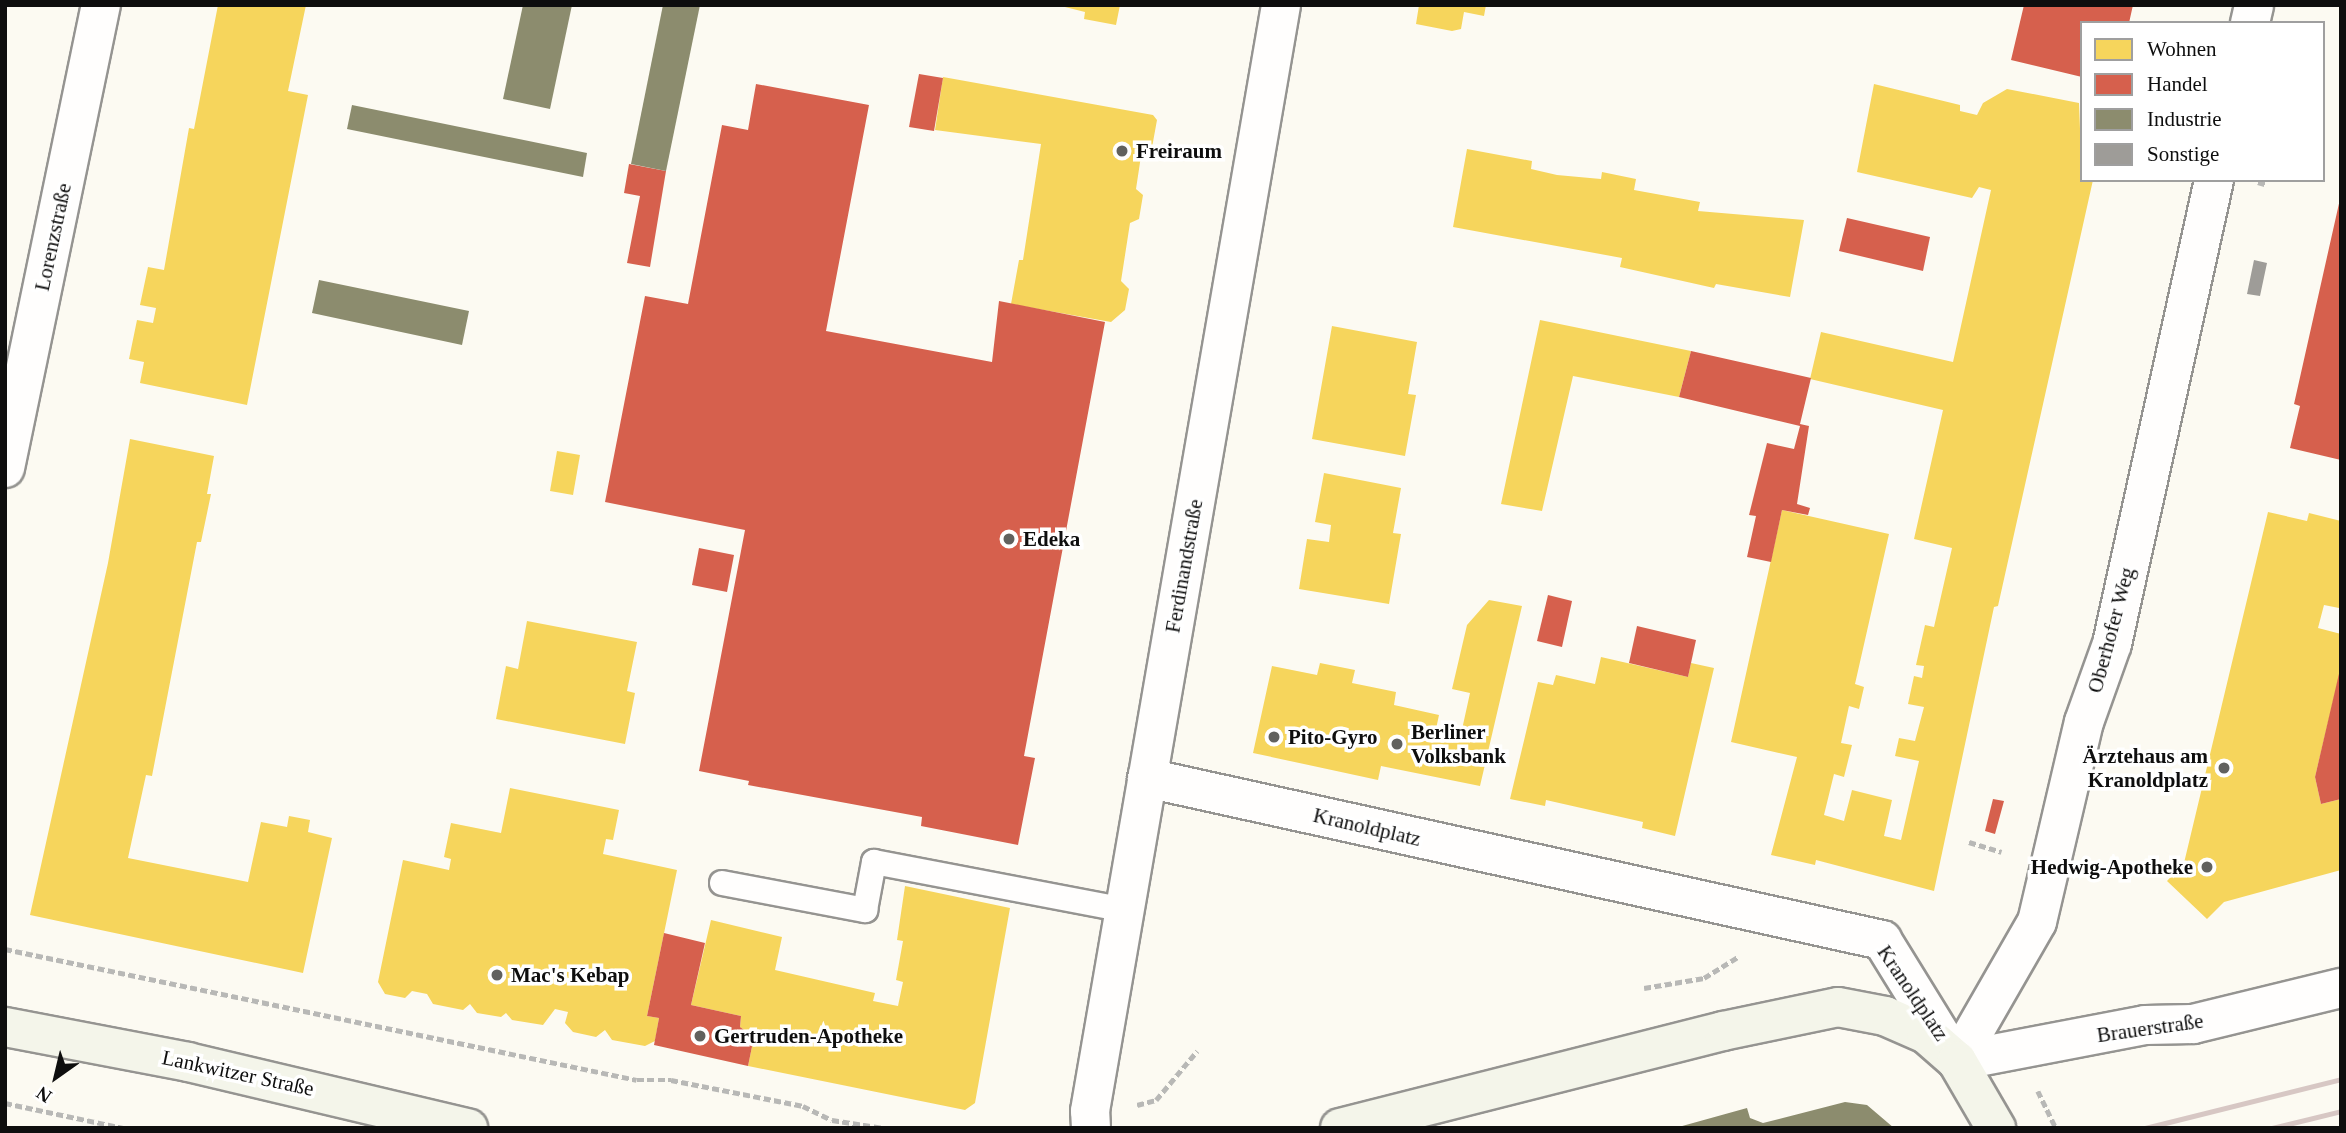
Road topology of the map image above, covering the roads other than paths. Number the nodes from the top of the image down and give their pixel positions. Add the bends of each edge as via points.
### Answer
1 (101, 5) edge
2 (1281, 5) edge
3 (2214, 182) edge
4 (5, 468) edge
5 (1147, 778) junction
6 (722, 883) dead end
7 (1125, 910) junction
8 (2341, 988) edge
9 (5, 1027) edge
10 (1957, 1061) junction
11 (468, 1128) edge
12 (1091, 1128) edge
13 (1340, 1128) edge
14 (1996, 1128) edge

1 - 4 street, Lorenzstraße
2 - 5 street, Ferdinandstraße
3 - 10 street, Oberhofer Weg via 2112,644 2084,722 2037,922
5 - 7 street, Ferdinandstraße
5 - 10 street, Kranoldplatz via 1882,940
6 - 7 lane via 864,911 874,862
7 - 12 street, Ferdinandstraße via 1090,1111
8 - 10 street, Brauerstraße via 2193,1024 2145,1025
9 - 11 main road, Lankwitzer Straße via 188,1062
10 - 13 main road, Kranoldplatz via 1926,1034 1885,1016 1838,1006
10 - 14 main road

